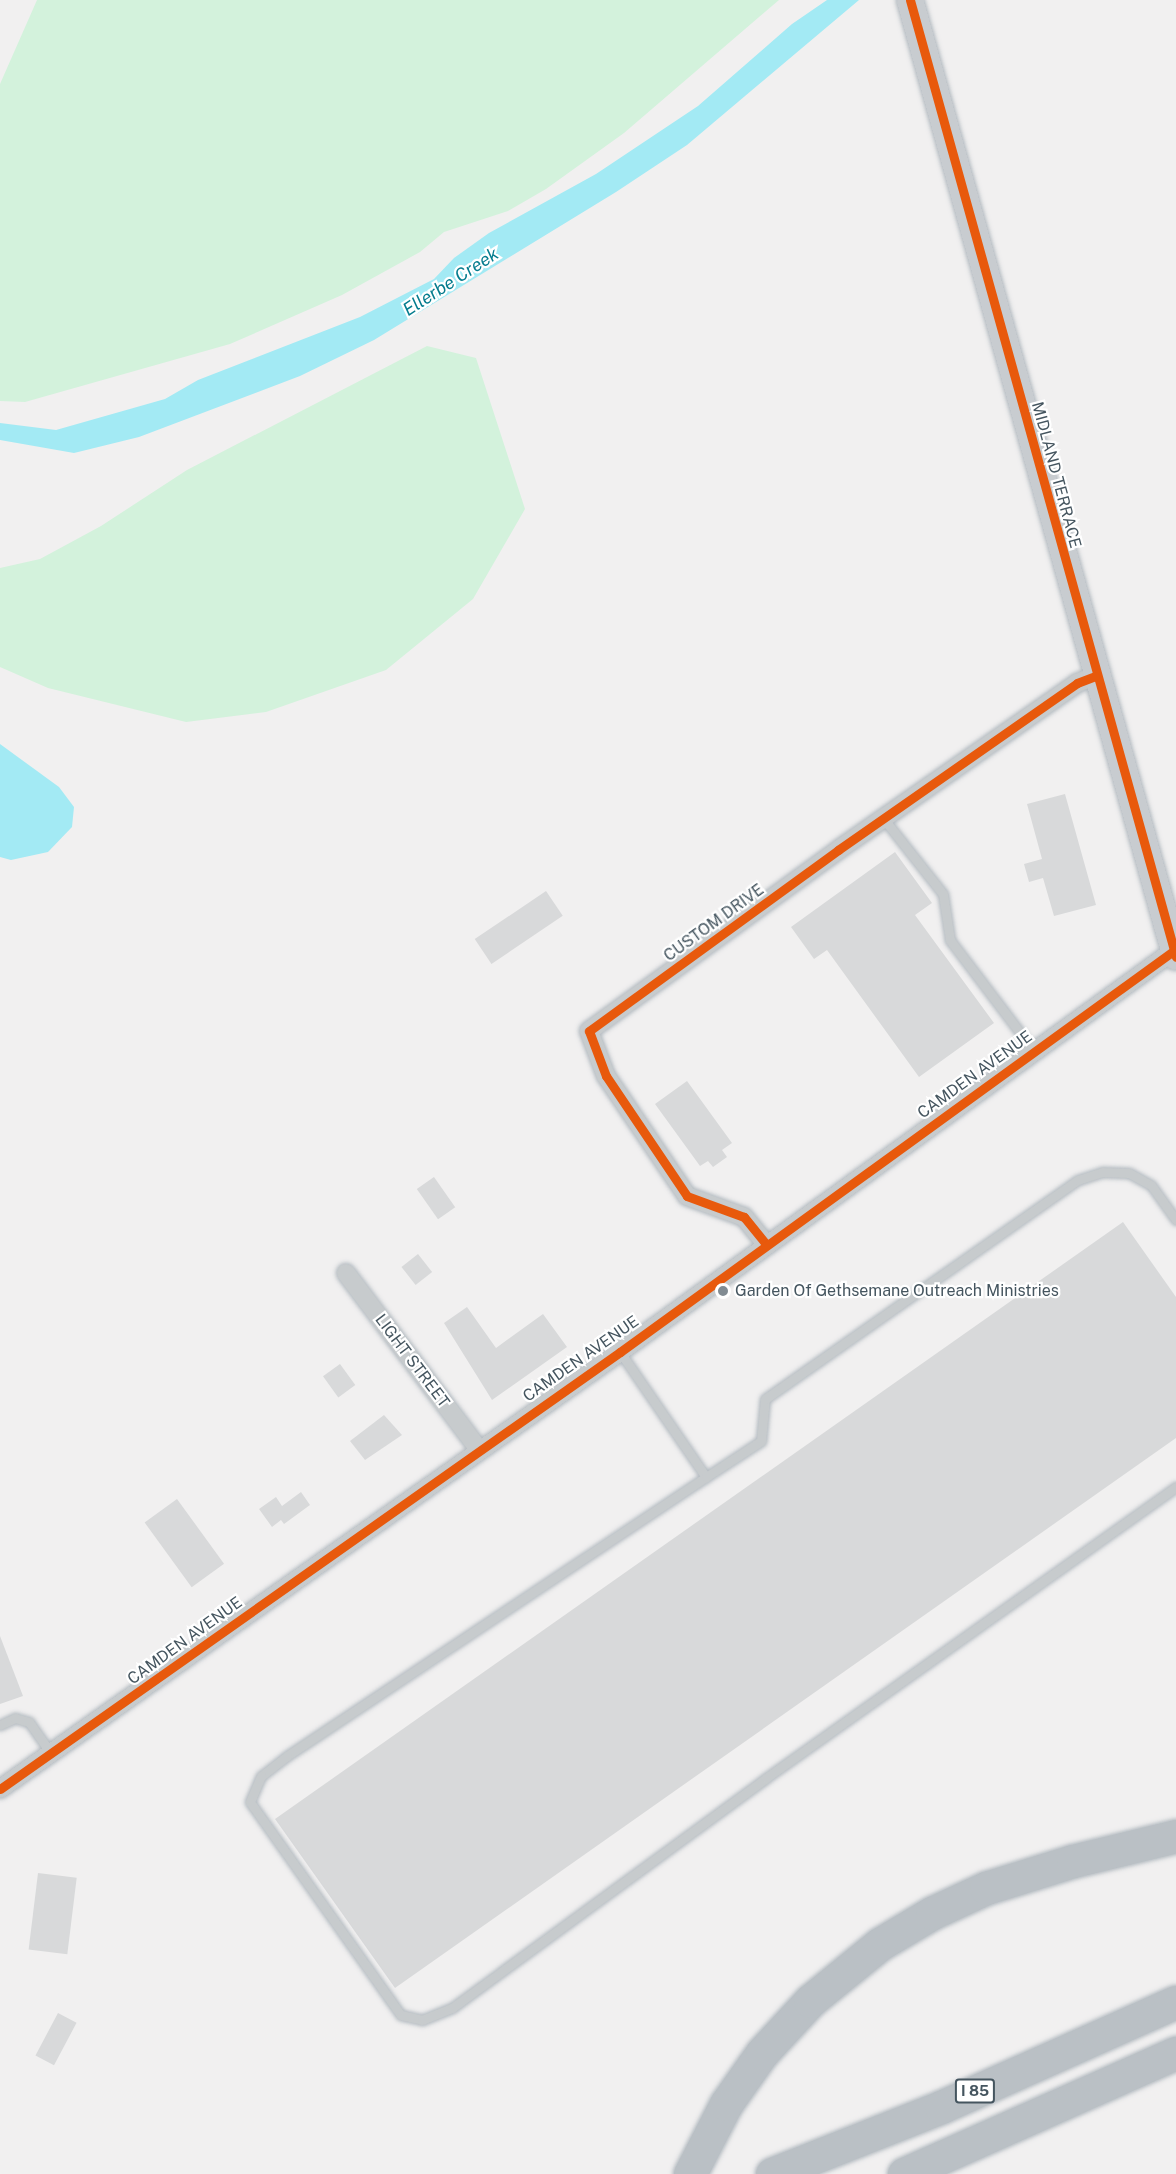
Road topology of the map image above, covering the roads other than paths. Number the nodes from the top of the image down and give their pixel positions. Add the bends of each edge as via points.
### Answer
1 (910, 0) edge
2 (1095, 676) junction
3 (883, 818) junction
4 (1175, 952) edge
5 (1034, 1051) junction
6 (1176, 1220) edge
7 (766, 1244) junction
8 (346, 1273) dead end
9 (620, 1352) junction
10 (478, 1448) junction
11 (706, 1477) junction
12 (1176, 1487) edge
13 (0, 1725) edge
14 (52, 1755) junction
15 (0, 1788) edge
16 (1176, 1836) edge
17 (1176, 2002) edge
18 (1176, 2053) edge
19 (690, 2174) edge
20 (772, 2174) edge
21 (904, 2174) edge

1 - 2 street, MIDLAND TERRACE
2 - 3 street, CUSTOM DRIVE via 1077,683
2 - 4 street, MIDLAND TERRACE
3 - 5 lane via 943,894 950,940
3 - 7 street, CUSTOM DRIVE via 589,1031 606,1076 687,1196 744,1217
4 - 5 street, CAMDEN AVENUE
5 - 7 street, CAMDEN AVENUE
6 - 11 lane via 1151,1185 1129,1173 1102,1172 1078,1180 765,1399 761,1441
7 - 9 street, CAMDEN AVENUE
8 - 10 street, LIGHT STREET
9 - 10 street, CAMDEN AVENUE
9 - 11 lane
10 - 14 street, CAMDEN AVENUE
11 - 12 lane via 261,1776 250,1802 401,2015 422,2020 453,2008 766,1778
13 - 14 lane via 15,1718 29,1722
14 - 15 street, CAMDEN AVENUE
16 - 19 highway via 1043,1869 950,1904 856,1961 774,2039 726,2104
17 - 20 highway, I 85 via 930,2111
18 - 21 highway

